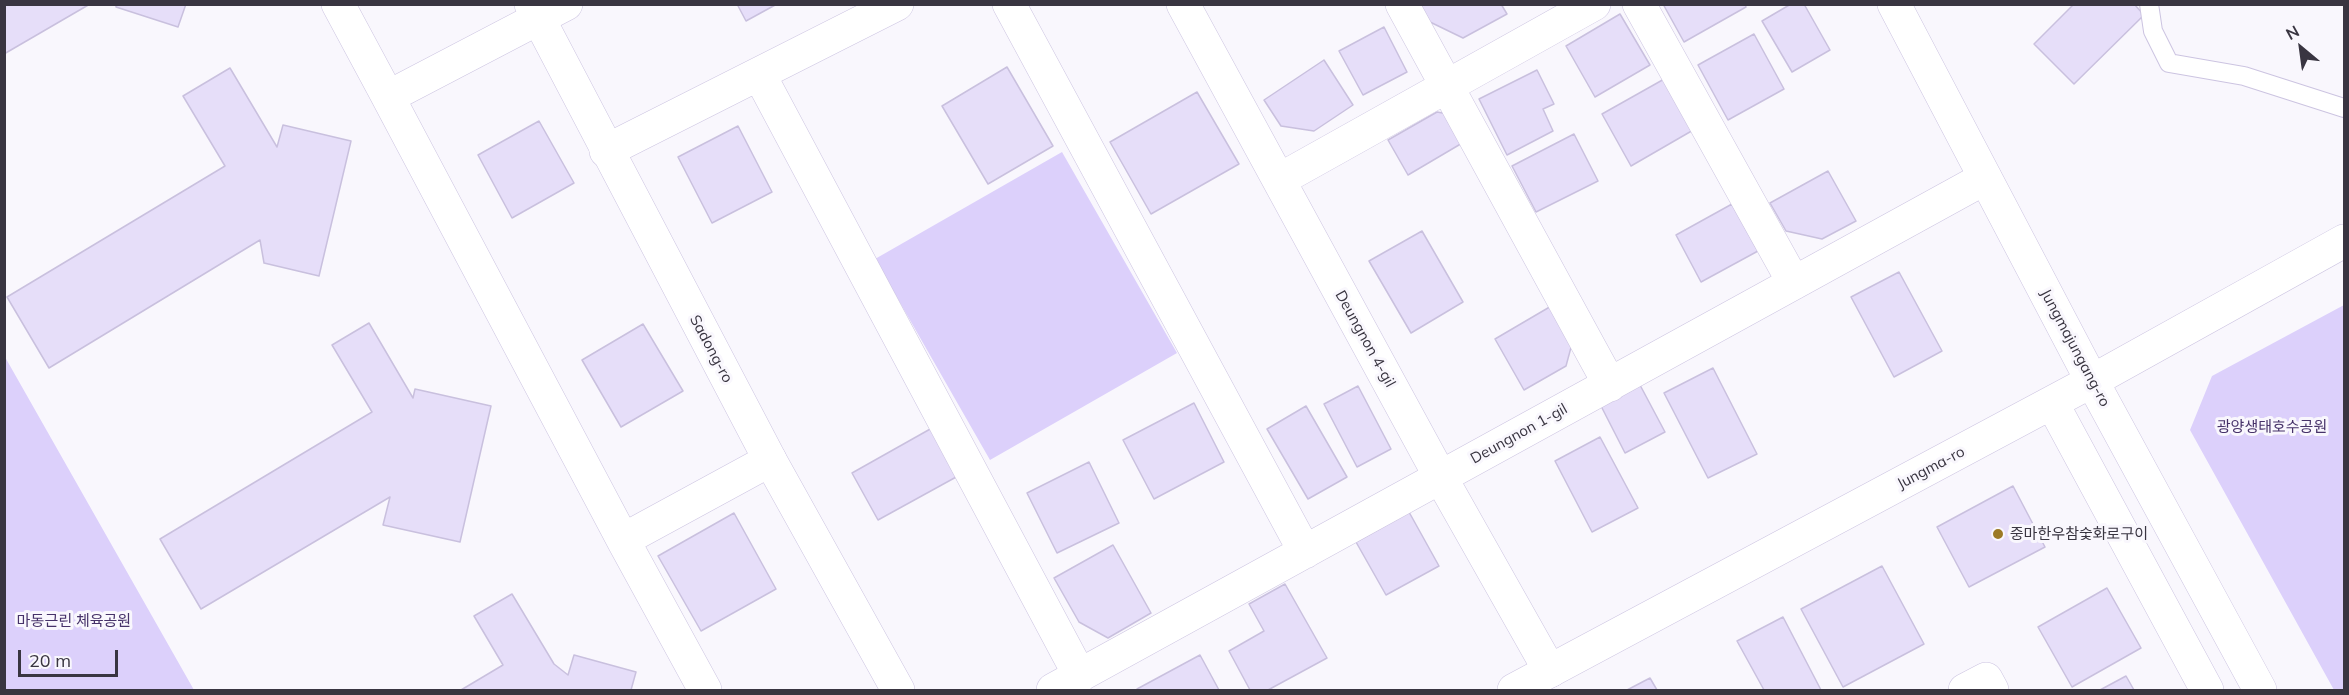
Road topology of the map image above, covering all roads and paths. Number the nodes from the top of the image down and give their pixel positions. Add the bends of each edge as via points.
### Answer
1 (338, 4) edge
2 (897, 4) edge
3 (1009, 4) edge
4 (1183, 4) edge
5 (1402, 4) edge
6 (1594, 4) edge
7 (1639, 4) edge
8 (1894, 4) edge
9 (2149, 4) edge
10 (545, 9) edge
11 (759, 74) junction
12 (1448, 86) junction
13 (388, 97) junction
14 (2344, 108) edge
15 (606, 151) junction
16 (1985, 178) junction
17 (1279, 180) junction
18 (2344, 241) edge
19 (1794, 283) junction
20 (2092, 381) junction
21 (1610, 385) junction
22 (2052, 403) junction
23 (770, 460) junction
24 (1441, 478) junction
25 (623, 540) junction
26 (1305, 552) junction
27 (1550, 671) junction
28 (1066, 683) edge
29 (705, 690) edge
30 (898, 690) edge
31 (1514, 690) edge
32 (1965, 690) edge
33 (1992, 690) edge
34 (2207, 690) edge
35 (2260, 690) edge

1 - 13 street
2 - 11 street
3 - 26 street
4 - 17 street, Deungnon 4-gil
5 - 12 street
6 - 12 street
7 - 19 street
8 - 16 street, Jungmajungang-ro
9 - 14 lane via 2152,31 2169,63 2244,76
10 - 13 street
10 - 15 street, Sadong-ro
11 - 15 street
11 - 28 street
12 - 17 street
12 - 21 street
13 - 25 street
15 - 23 street, Sadong-ro
16 - 19 street, Deungnon 1-gil
16 - 20 street, Jungmajungang-ro
17 - 24 street, Deungnon 4-gil
18 - 20 street, Jungma-ro
19 - 21 street, Deungnon 1-gil
20 - 22 street, Jungma-ro
20 - 35 street, Jungmajungang-ro
21 - 24 street, Deungnon 1-gil
22 - 27 street, Jungma-ro
22 - 34 street
23 - 25 street
23 - 30 street, Sadong-ro
24 - 26 street, Deungnon 1-gil
24 - 27 street, Deungnon 4-gil
25 - 29 street
26 - 28 street, Deungnon 1-gil
27 - 31 street, Jungma-ro
32 - 33 street via 1986,679

